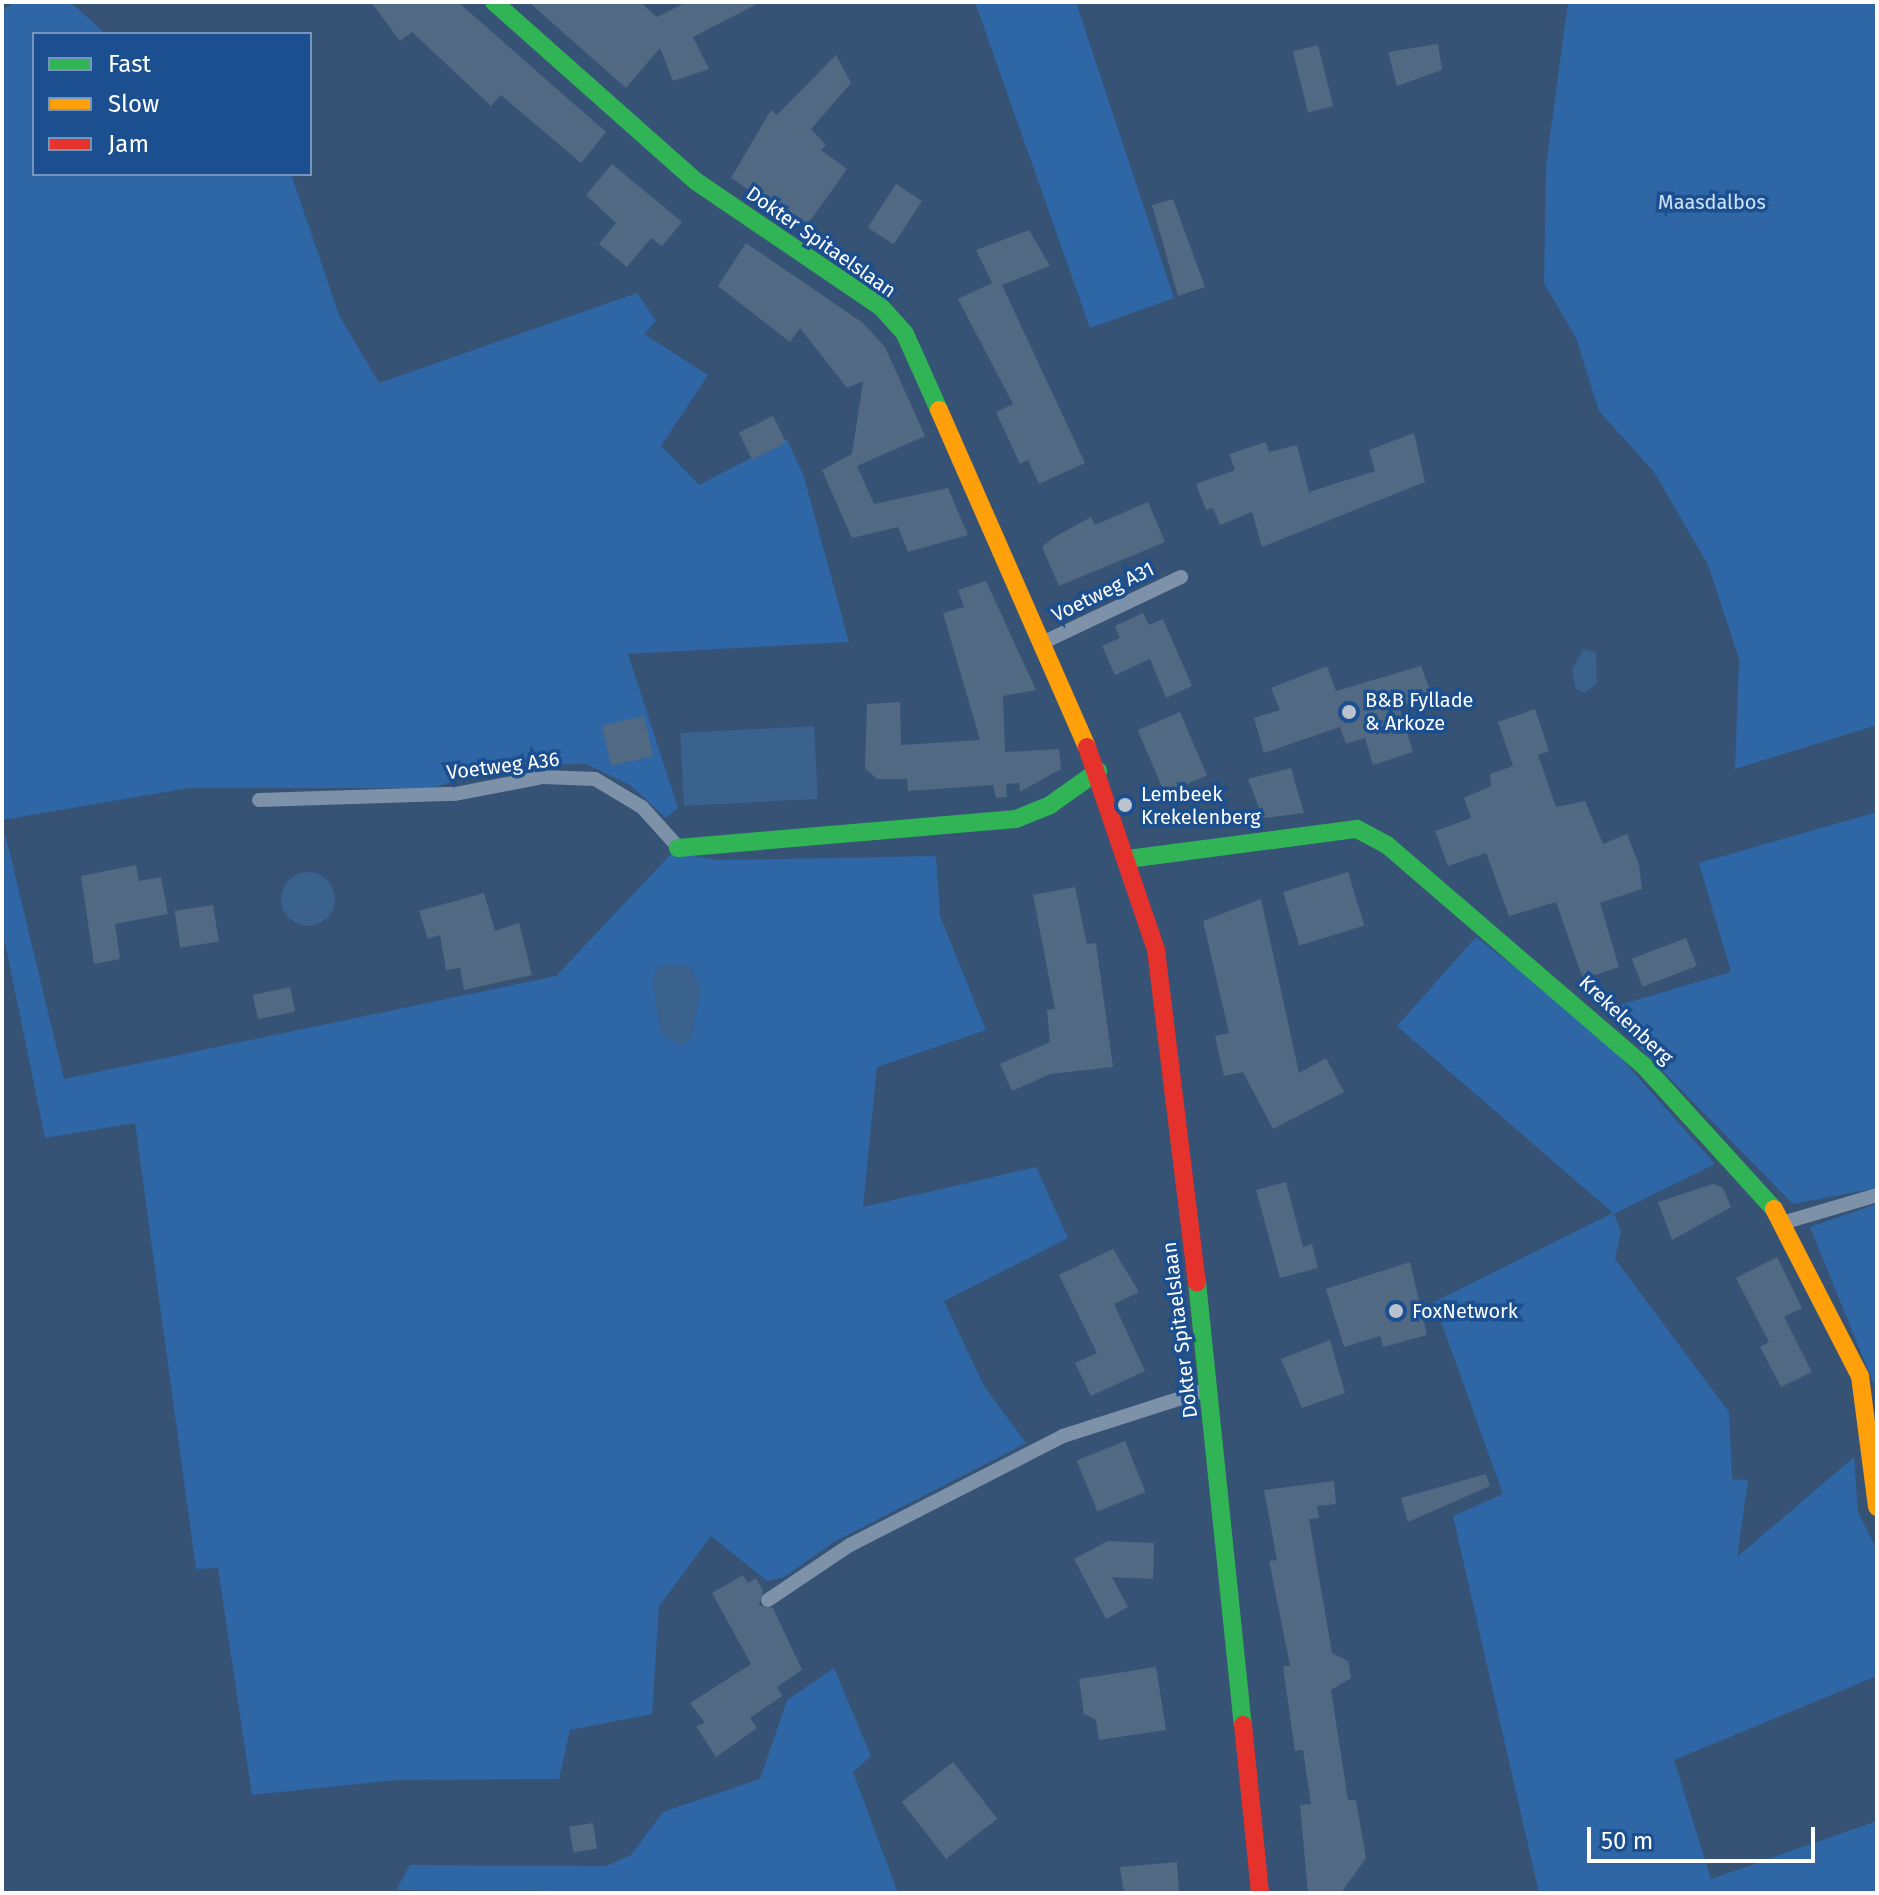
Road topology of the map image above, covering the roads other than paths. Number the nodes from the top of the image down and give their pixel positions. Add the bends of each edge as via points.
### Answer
1 (494, 2) edge
2 (1181, 577) dead end
3 (1042, 643) junction
4 (1098, 771) junction
5 (259, 800) dead end
6 (678, 848) joint
7 (1128, 859) junction
8 (1877, 1195) edge
9 (1786, 1222) junction
10 (1210, 1389) junction
11 (1877, 1507) edge
12 (768, 1600) dead end
13 (1260, 1893) edge

1 - 3 street, Dokter Spitaelslaan via 697,182 881,307 905,334
2 - 3 lane, Voetweg A31
3 - 4 street, Dokter Spitaelslaan
4 - 6 street via 1050,805 1016,819
4 - 7 street, Dokter Spitaelslaan
5 - 6 lane, Voetweg A36 via 455,794 543,777 595,779 642,807
7 - 9 street, Krekelenberg via 1343,828 1368,833 1557,986 1643,1065
7 - 10 street, Dokter Spitaelslaan via 1156,950
8 - 9 lane
9 - 11 street, Krekelenberg via 1860,1376
10 - 12 lane via 1063,1436 850,1545
10 - 13 street, Dokter Spitaelslaan

